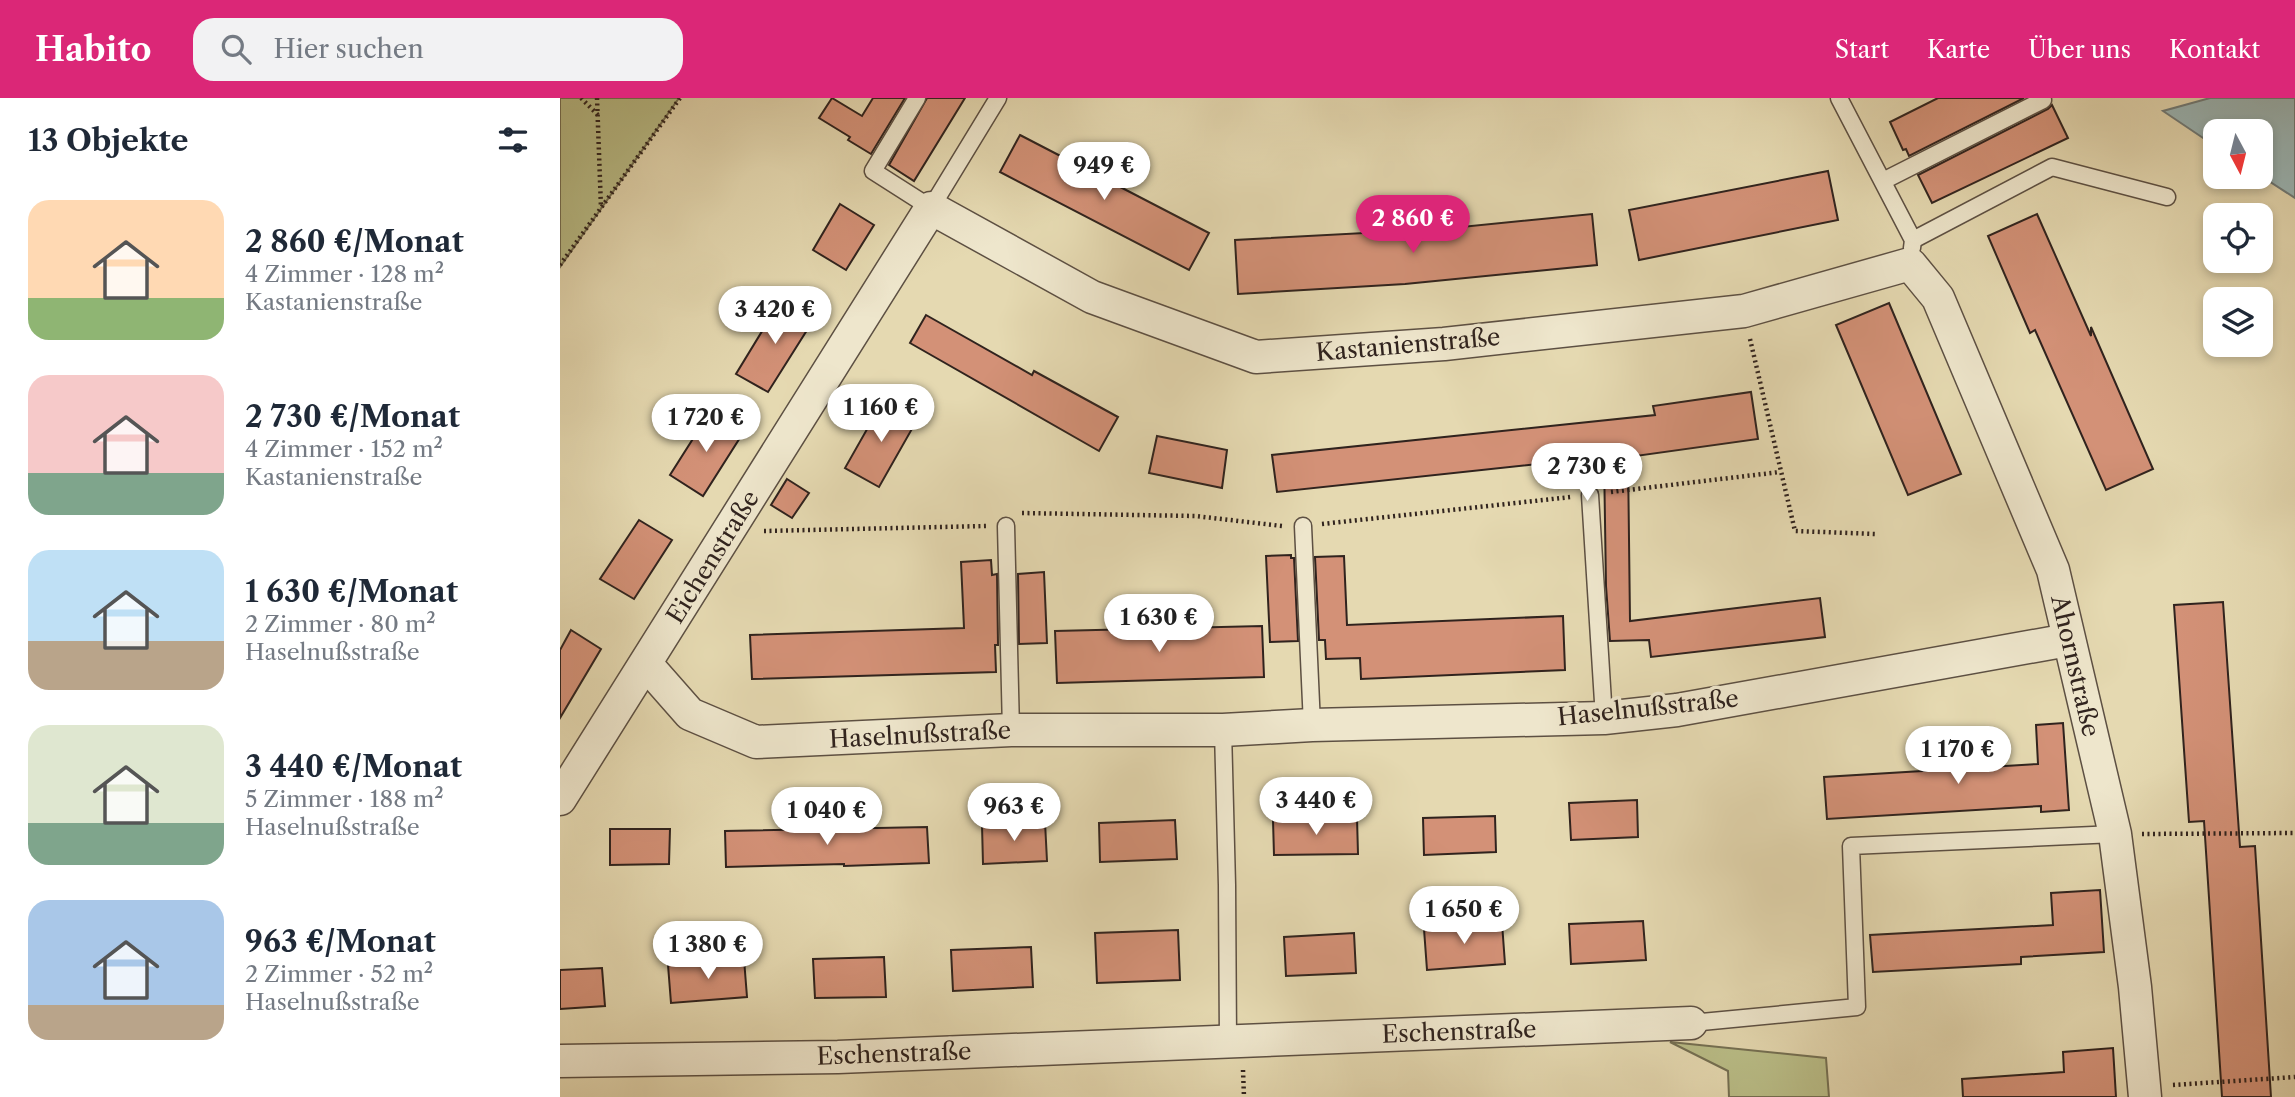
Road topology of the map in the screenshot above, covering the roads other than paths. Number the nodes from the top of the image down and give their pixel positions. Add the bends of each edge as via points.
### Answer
1 (917, 98) edge
2 (998, 98) edge
3 (1839, 98) edge
4 (2043, 100) dead end
5 (1883, 181) junction
6 (2166, 197) dead end
7 (930, 208) junction
8 (1912, 252) junction
9 (1590, 495) road end
10 (1006, 526) road end
11 (1303, 526) road end
12 (2068, 640) junction
13 (646, 664) junction
14 (1604, 718) junction
15 (1312, 724) junction
16 (1011, 730) junction
17 (1223, 730) junction
18 (560, 799) edge
19 (2115, 834) junction
20 (1691, 1023) joint
21 (1228, 1041) junction
22 (560, 1060) edge
23 (2144, 1092) edge

1 - 7 lane via 873,171
2 - 7 lane
3 - 5 lane
4 - 5 lane
5 - 8 lane
6 - 8 lane via 2052,167
7 - 8 street, Kastanienstraße via 1092,297 1256,357 1444,344 1744,311
7 - 13 street, Eichenstraße
8 - 12 street, Ahornstraße via 1938,298 2053,570
9 - 14 lane
10 - 16 lane
11 - 15 lane
12 - 14 street, Haselnußstraße via 1677,710
12 - 19 street, Ahornstraße
13 - 16 street, Haselnußstraße via 690,714 756,742
13 - 18 street, Eichenstraße
14 - 15 street, Haselnußstraße
15 - 17 street, Haselnußstraße
16 - 17 street, Haselnußstraße
17 - 21 lane
19 - 20 lane via 1851,846 1857,1007
19 - 23 street, Ahornstraße
20 - 21 street, Eschenstraße
21 - 22 street, Eschenstraße via 838,1057

